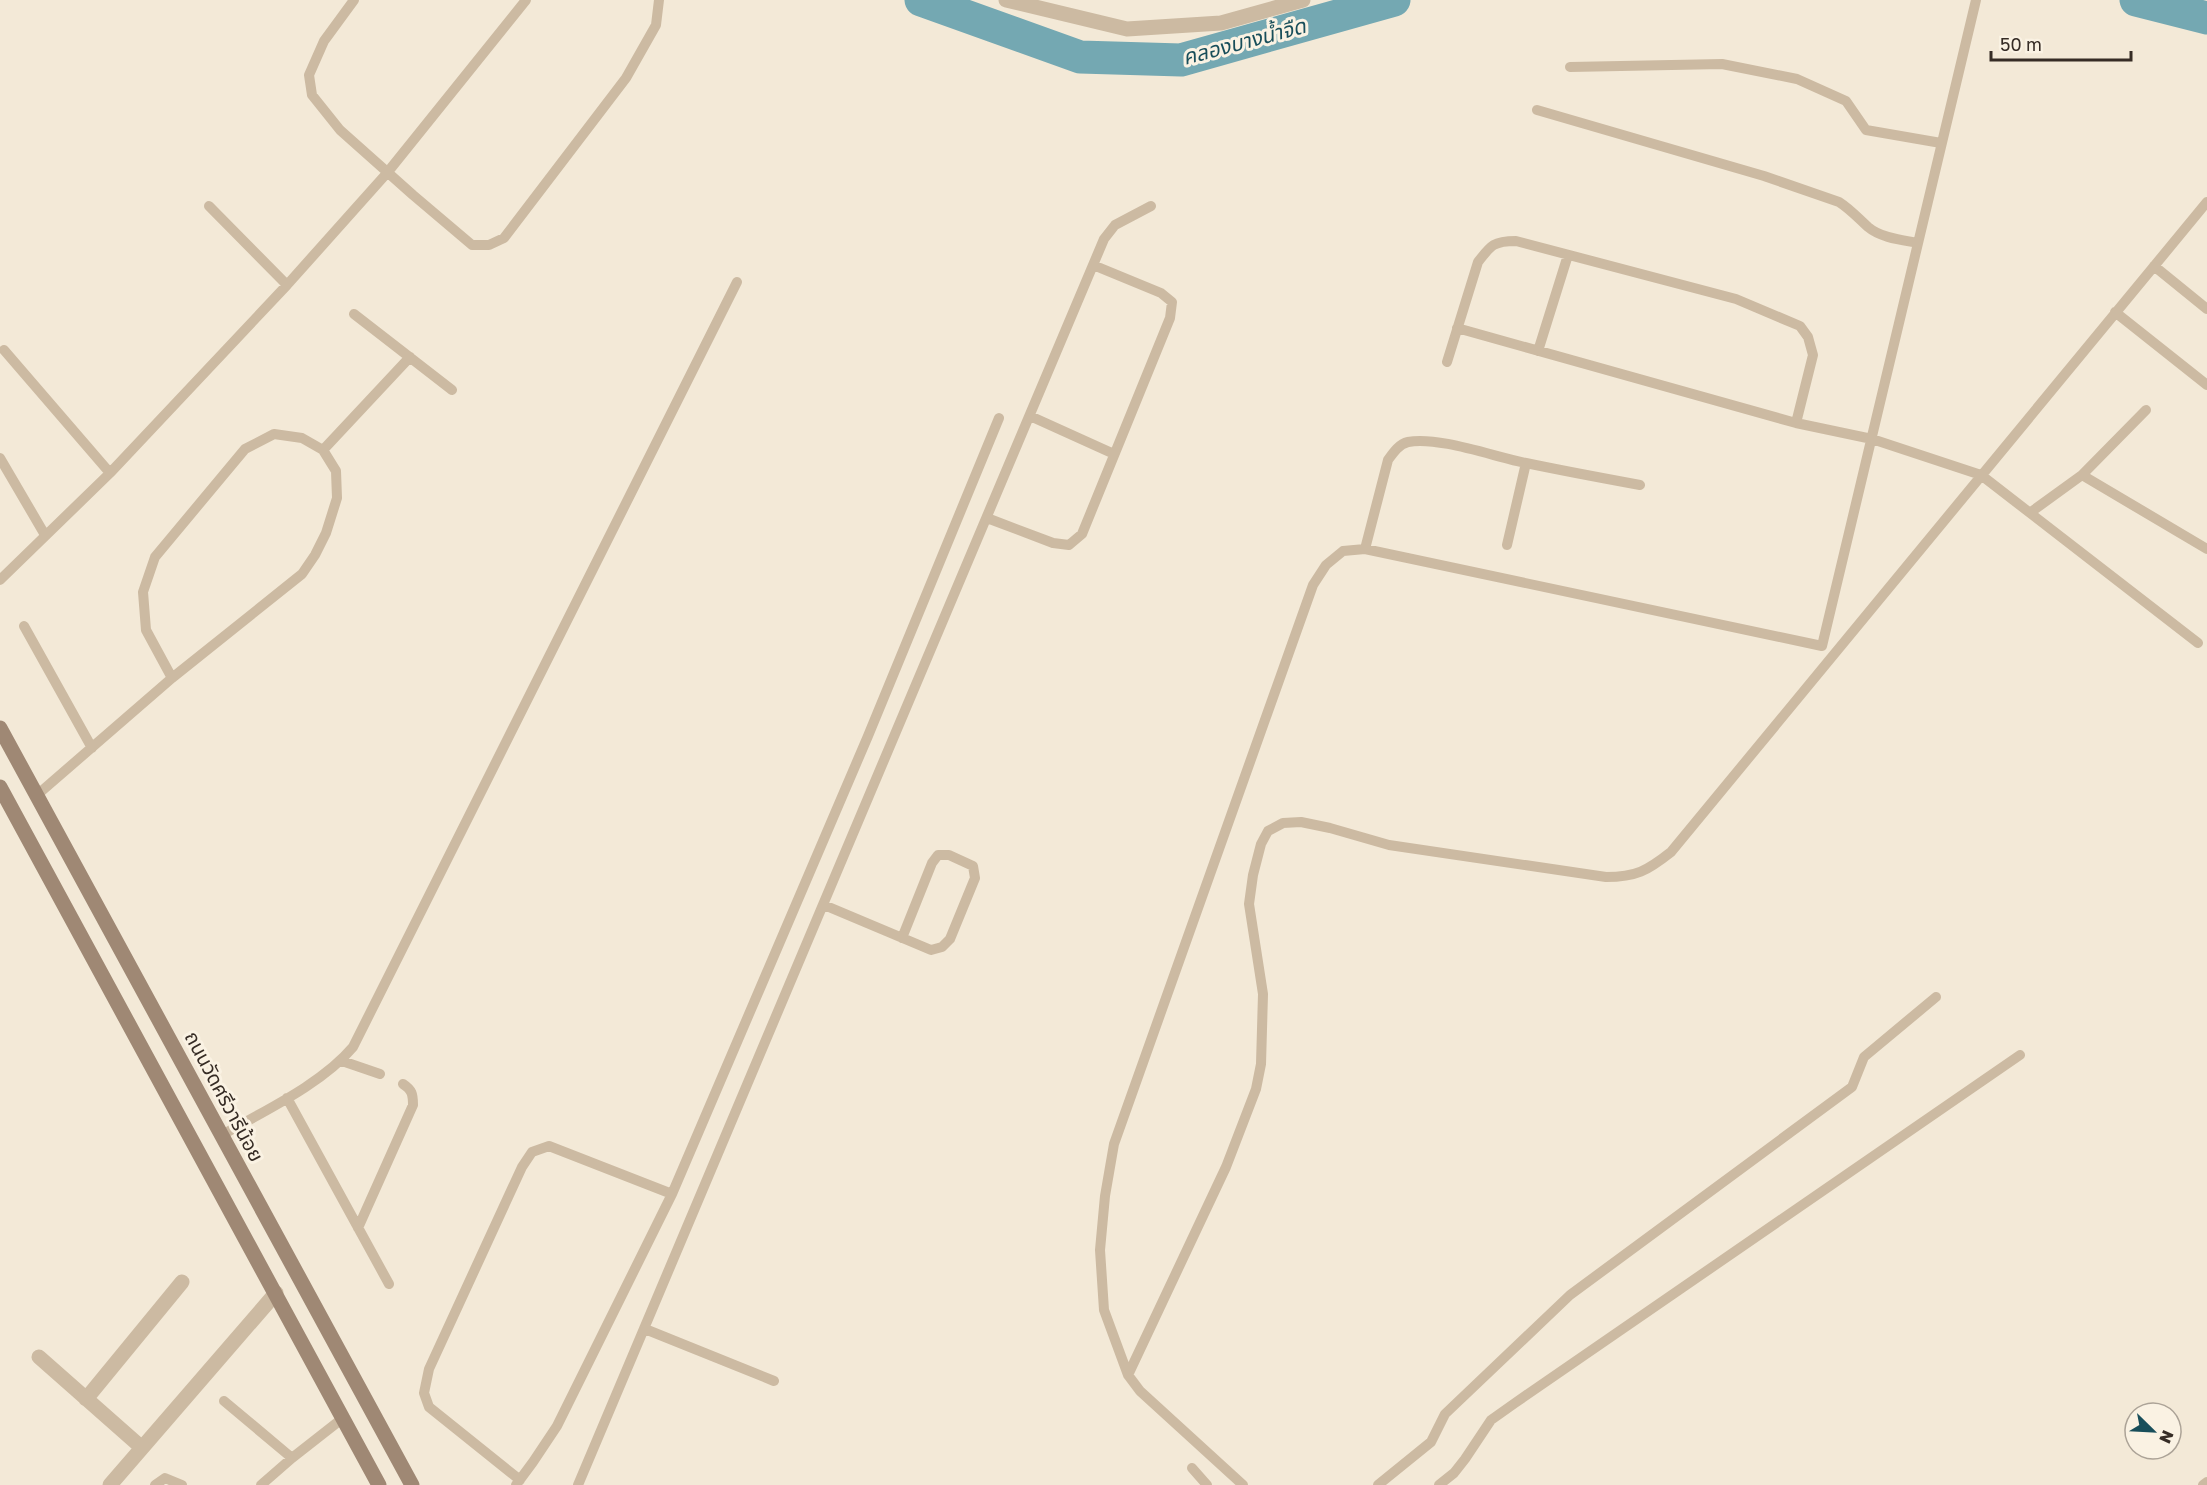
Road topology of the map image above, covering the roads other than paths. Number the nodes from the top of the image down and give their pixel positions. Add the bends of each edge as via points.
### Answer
1 (354, 0) edge
2 (526, 0) edge
3 (659, 0) edge
4 (1006, 0) edge
5 (1303, 0) edge
6 (1976, 0) edge
7 (1570, 67) dead end
8 (1537, 110) dead end
9 (1941, 143) junction
10 (387, 173) junction
11 (2207, 202) edge
12 (209, 206) dead end
13 (1151, 206) dead end
14 (1918, 243) junction
15 (1568, 255) junction
16 (1093, 265) junction
17 (2154, 266) junction
18 (737, 282) dead end
19 (287, 285) junction
20 (2207, 309) edge
21 (2115, 312) junction
22 (354, 314) dead end
23 (1457, 328) junction
24 (4, 350) dead end
25 (1538, 351) junction
26 (410, 357) junction
27 (1447, 362) dead end
28 (2207, 386) edge
29 (452, 390) dead end
30 (2146, 410) dead end
31 (1030, 416) junction
32 (999, 418) dead end
33 (1796, 423) junction
34 (1872, 439) junction
35 (323, 450) junction
36 (1114, 454) junction
37 (0, 458) edge
38 (1526, 463) junction
39 (110, 473) junction
40 (1982, 475) junction
41 (2082, 475) junction
42 (1640, 485) dead end
43 (2031, 512) junction
44 (987, 518) junction
45 (45, 535) junction
46 (1507, 545) dead end
47 (1365, 549) junction
48 (2207, 549) edge
49 (0, 580) edge
50 (24, 626) dead end
51 (2198, 642) dead end
52 (1822, 646) junction
53 (1833, 658) junction
54 (172, 678) junction
55 (0, 728) edge
56 (92, 748) junction
57 (0, 787) edge
58 (37, 795) junction
59 (824, 905) junction
60 (902, 938) junction
61 (1936, 997) dead end
62 (2020, 1055) dead end
63 (342, 1061) junction
64 (380, 1074) dead end
65 (403, 1084) dead end
66 (287, 1098) junction
67 (222, 1135) junction
68 (672, 1194) junction
69 (358, 1228) junction
70 (182, 1282) dead end
71 (390, 1284) dead end
72 (276, 1293) junction
73 (645, 1329) junction
74 (39, 1357) dead end
75 (1128, 1375) junction
76 (774, 1381) dead end
77 (86, 1399) junction
78 (224, 1401) dead end
79 (343, 1418) junction
80 (141, 1447) junction
81 (292, 1458) junction
82 (1192, 1468) dead end
83 (2207, 1482) edge
84 (518, 1483) edge
85 (110, 1485) edge
86 (155, 1485) edge
87 (182, 1485) edge
88 (261, 1485) edge
89 (379, 1485) edge
90 (412, 1485) edge
91 (579, 1485) edge
92 (1207, 1485) edge
93 (1242, 1485) edge
94 (1378, 1485) edge
95 (1439, 1485) edge
96 (2203, 1485) edge

1 - 10 lane via 324,41 309,75 312,95 340,130
2 - 10 lane
3 - 10 lane via 656,25 626,78 504,238 489,245 472,245
4 - 5 street via 1127,29 1221,23
6 - 9 lane
7 - 9 lane via 1722,64 1797,79 1846,101 1866,130
8 - 14 lane via 1764,176 1839,202 1869,228
9 - 14 lane
10 - 19 lane
11 - 17 lane
12 - 19 lane
13 - 16 lane via 1115,225
14 - 34 lane
15 - 23 lane via 1516,241 1500,241 1488,248 1478,262
15 - 25 lane
15 - 33 lane via 1736,299 1800,326 1809,337 1813,355
16 - 31 lane
16 - 36 lane via 1161,292 1172,302 1170,318
17 - 20 lane
17 - 21 lane
18 - 63 lane via 362,1032
19 - 39 lane
21 - 28 lane
21 - 40 lane
22 - 26 lane
23 - 25 lane
23 - 27 lane
24 - 39 lane
25 - 33 lane
26 - 29 lane
26 - 35 lane
30 - 41 lane
31 - 36 lane
31 - 44 lane
32 - 68 lane
33 - 34 lane
34 - 40 lane
34 - 52 lane
35 - 54 lane via 336,471 337,498 326,533 303,574
35 - 54 lane via 302,438 274,434 245,449 155,556 143,592 146,630
36 - 44 lane via 1082,534 1069,545 1053,543
37 - 45 lane
38 - 42 lane
38 - 46 lane
38 - 47 lane via 1448,445 1407,442 1395,449 1388,460
39 - 45 lane
40 - 43 lane
40 - 53 lane
41 - 43 lane
41 - 48 lane
43 - 51 lane
44 - 59 lane
45 - 49 lane
47 - 52 lane
47 - 75 lane via 1343,551 1326,565 1313,585 1114,1144 1100,1250 1104,1310
50 - 56 lane
52 - 53 lane
53 - 75 lane via 1671,852 1650,868 1629,877 1420,850 1301,822 1282,823 1268,831 1261,844 1249,904 1263,994 1262,1065 1256,1089 1226,1167
54 - 56 lane
55 - 58 main road, ถนนวัดศรีวารีน้อย
56 - 58 lane
57 - 72 main road
58 - 67 main road, ถนนวัดศรีวารีน้อย
59 - 60 lane
59 - 73 lane
60 - 60 lane via 931,950 950,939 975,878 973,866 949,855 938,855
61 - 94 lane via 1864,1057 1852,1087 1569,1295 1445,1414 1431,1442
62 - 95 lane via 1515,1402 1491,1420 1466,1459
63 - 64 lane
63 - 66 lane
65 - 69 lane via 413,1095 413,1105
66 - 67 lane
66 - 69 lane
67 - 90 main road, ถนนวัดศรีวารีน้อย
68 - 84 lane via 557,1426
68 - 84 lane via 549,1146 532,1152 522,1167 429,1369 424,1393 429,1407
69 - 71 lane
70 - 77 street
72 - 79 main road
72 - 80 street
73 - 76 lane
73 - 91 lane
74 - 77 street
75 - 93 lane via 1140,1391
77 - 80 street
78 - 81 lane
79 - 81 lane
79 - 89 main road
80 - 85 street
81 - 88 lane
82 - 92 lane
83 - 96 lane
86 - 87 lane via 165,1478

